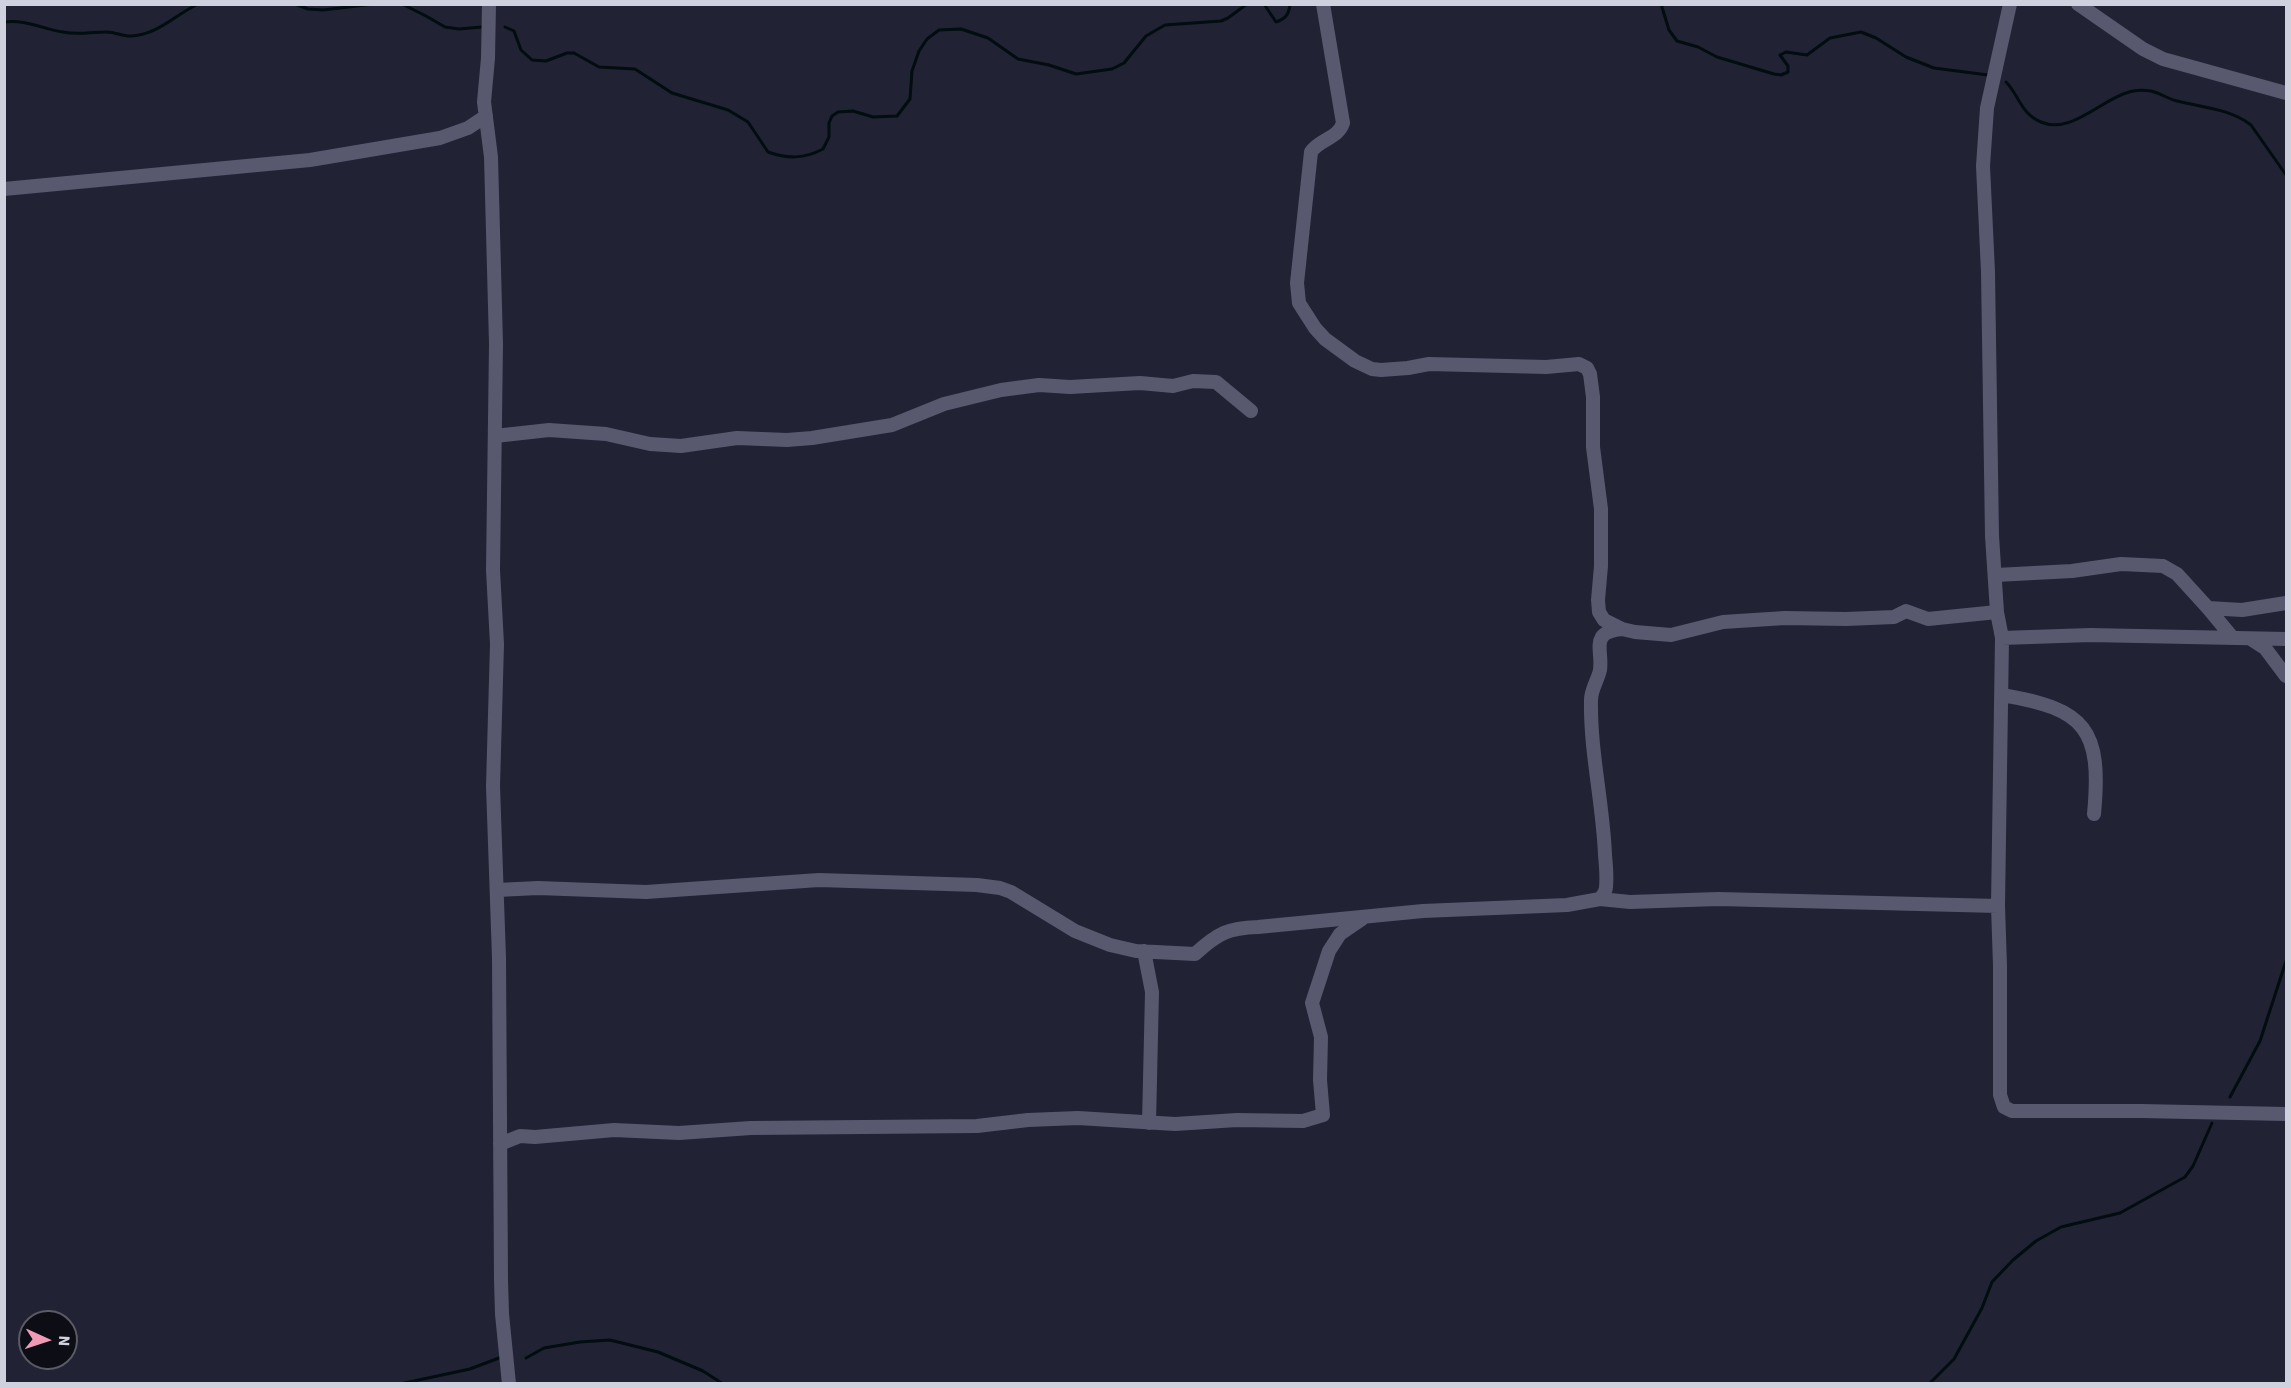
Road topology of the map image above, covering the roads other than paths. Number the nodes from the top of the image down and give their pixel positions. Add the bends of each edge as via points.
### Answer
1 (489, 4) edge
2 (1323, 4) edge
3 (2010, 4) edge
4 (2078, 4) edge
5 (2286, 93) edge
6 (486, 116) junction
7 (4, 189) edge
8 (1251, 411) dead end
9 (495, 436) junction
10 (1996, 575) junction
11 (2286, 603) edge
12 (2208, 608) junction
13 (1997, 612) junction
14 (1622, 629) junction
15 (2232, 637) junction
16 (2002, 638) junction
17 (2249, 638) junction
18 (2286, 639) edge
19 (2286, 676) edge
20 (2002, 695) junction
21 (2094, 814) dead end
22 (497, 890) junction
23 (1600, 899) junction
24 (1998, 906) junction
25 (1364, 918) junction
26 (1144, 951) junction
27 (2286, 1114) edge
28 (501, 1120) junction
29 (1149, 1123) junction
30 (520, 1136) junction
31 (500, 1144) junction
32 (509, 1383) edge

1 - 6 street
2 - 14 street via 1342,123 1338,133 1317,143 1311,152 1297,284 1299,303 1325,339 1372,369 1408,369 1429,364 1546,367 1579,363 1587,368 1593,397 1593,447 1601,509 1599,612 1604,620
3 - 10 street via 1987,108 1983,166
4 - 5 street via 2142,49 2163,59
6 - 7 street via 468,128 440,138 310,160
6 - 9 street via 491,157
8 - 9 street via 1216,382 1193,381 1173,386 1140,382 1039,385 944,404 892,425 812,438 737,438 681,447 606,434 549,430
9 - 22 street via 493,570 497,644 493,786
10 - 12 street via 2121,564 2163,566 2177,574
10 - 13 street
11 - 12 street via 2242,610
12 - 15 street
13 - 14 street via 1928,619 1906,611 1894,617 1723,622 1671,635
13 - 16 street
14 - 23 street via 1612,630 1600,640 1599,673 1591,699 1604,827 1606,889
15 - 16 street
15 - 17 street
16 - 20 street
17 - 18 street
17 - 19 street via 2265,648
20 - 21 street via 2051,706 2079,722 2093,752 2097,777
20 - 24 street
22 - 26 street via 646,892 819,880 977,885 1011,892 1075,931 1110,945
22 - 28 street
23 - 24 street
23 - 25 street via 1567,905 1423,911
24 - 27 street via 2000,1095 2004,1107 2013,1112
25 - 26 street via 1236,927 1212,939 1196,954
25 - 29 street via 1340,934 1329,951 1312,1003 1321,1036 1323,1115 1303,1121
26 - 29 street via 1152,992
28 - 30 street
28 - 31 street
29 - 30 street via 1077,1118 976,1126 751,1128 679,1133 614,1130
30 - 31 street
31 - 32 street via 502,1314

